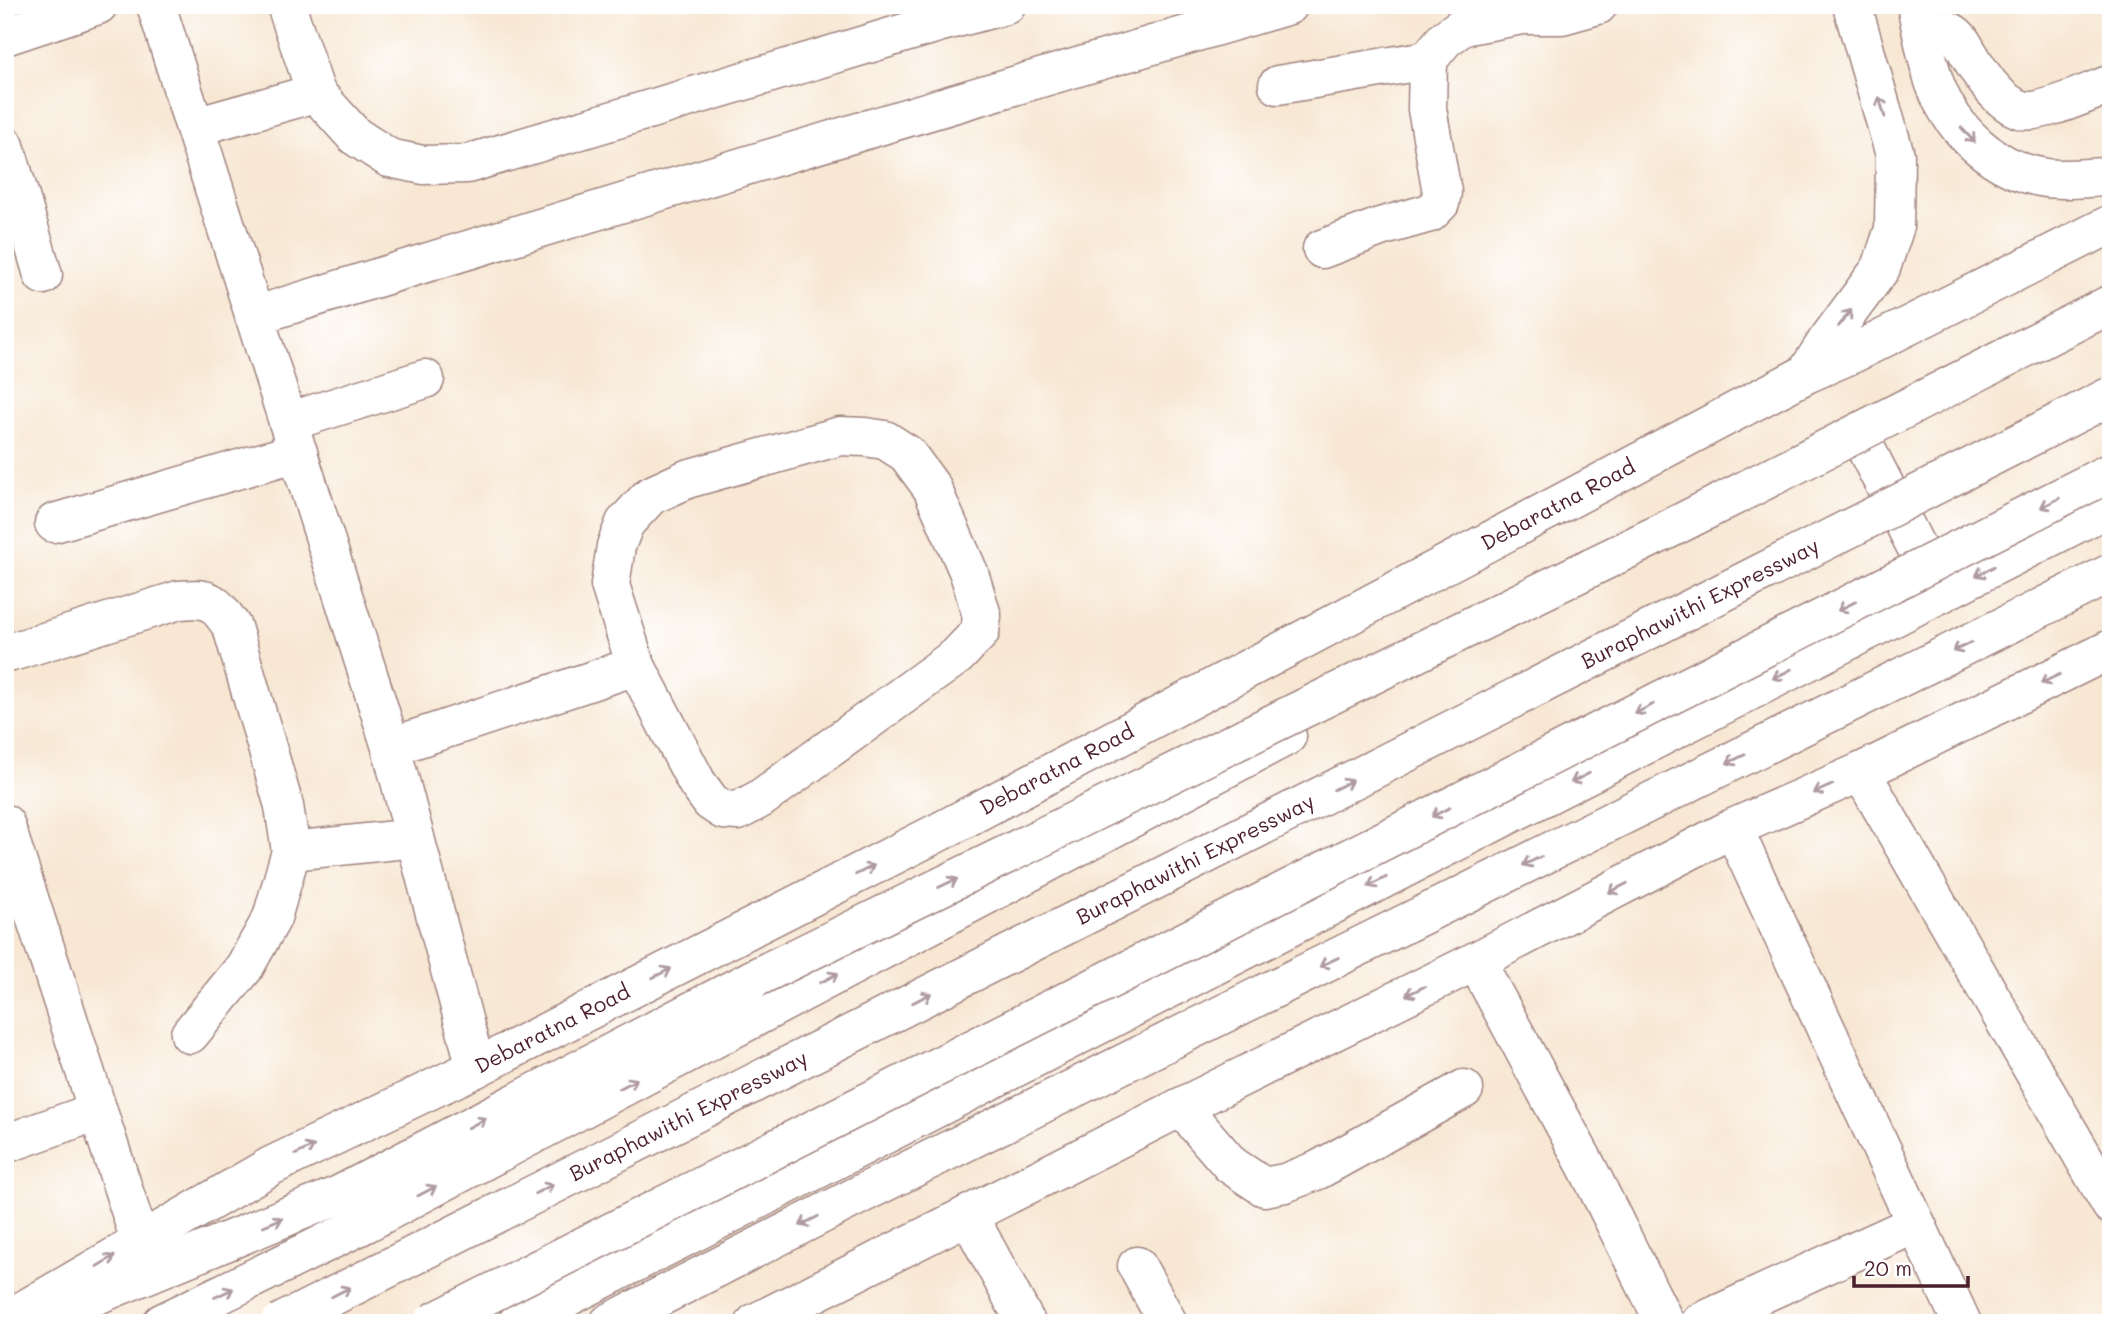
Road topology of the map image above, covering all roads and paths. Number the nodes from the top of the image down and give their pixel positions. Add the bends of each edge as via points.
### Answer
1 (98, 5) edge
2 (156, 5) edge
3 (286, 5) edge
4 (1006, 5) edge
5 (1289, 5) edge
6 (1598, 5) edge
7 (1852, 5) edge
8 (1510, 11) edge
9 (1919, 18) edge
10 (5, 36) edge
11 (1428, 60) junction
12 (1278, 85) dead end
13 (2111, 85) edge
14 (316, 93) junction
15 (195, 127) junction
16 (5, 146) edge
17 (2111, 177) edge
18 (2111, 224) edge
19 (1322, 249) dead end
20 (43, 275) dead end
21 (2111, 304) edge
22 (254, 316) junction
23 (1806, 374) junction
24 (425, 379) dead end
25 (2111, 396) edge
26 (1859, 435) junction
27 (293, 437) junction
28 (2111, 472) edge
29 (2111, 506) edge
30 (54, 523) dead end
31 (2111, 573) edge
32 (1940, 594) junction
33 (2111, 649) edge
34 (15, 651) dead end
35 (636, 666) junction
36 (391, 747) junction
37 (1861, 772) junction
38 (5, 824) edge
39 (1732, 828) junction
40 (415, 838) junction
41 (291, 850) junction
42 (1476, 961) junction
43 (190, 1034) dead end
44 (476, 1068) junction
45 (1464, 1089) dead end
46 (1181, 1107) junction
47 (98, 1111) junction
48 (5, 1144) edge
49 (2111, 1205) edge
50 (968, 1215) junction
51 (1915, 1224) junction
52 (141, 1241) junction
53 (1137, 1266) dead end
54 (5, 1321) edge
55 (29, 1323) edge
56 (162, 1323) edge
57 (280, 1323) edge
58 (432, 1323) edge
59 (517, 1323) edge
60 (608, 1323) edge
61 (755, 1323) edge
62 (1026, 1323) edge
63 (1168, 1323) edge
64 (1665, 1323) edge
65 (1699, 1323) edge
66 (1962, 1323) edge

1 - 10 main road
2 - 15 main road
3 - 14 main road
4 - 14 main road via 467,164 423,165 389,158 355,136
5 - 22 main road
6 - 8 main road via 1562,15
23 -> 7 main road via 1881,268 1894,229 1895,155
8 - 11 main road via 1463,26
9 - 13 main road via 1957,36 2004,100 2023,110 2039,110
9 -> 17 main road via 1936,85 1954,119 1982,150 2015,171 2047,178
11 - 12 main road
11 - 19 main road via 1427,109 1440,203 1430,213
14 - 15 main road
15 - 22 main road
16 - 20 main road
18 - 23 main road, Debaratna Road
21 - 26 main road
55 -> 21 main road, bridge via 339,1195 755,978 1667,530
22 - 27 main road
44 -> 23 main road, Debaratna Road via 964,819
24 - 27 main road
57 -> 25 main road, Buraphawithi Expressway, bridge
26 - 32 main road
56 -> 26 main road via 366,1223
27 - 30 main road
27 - 36 main road
28 -> 58 main road, bridge
29 -> 32 main road
31 -> 60 main road
32 -> 59 main road
33 -> 37 main road
34 - 41 main road via 179,600 201,598 218,606 232,627 284,806
35 - 35 main road via 697,783 711,802 723,810 738,811 957,656 980,632 982,616 969,573 932,488 906,454 885,440 840,436 687,479 650,496 625,523 616,545 610,585
35 - 36 main road
36 - 40 main road
37 -> 39 main road
37 - 49 main road
38 - 47 main road
39 -> 42 main road
39 - 51 main road
40 - 41 main road
40 - 44 main road
41 - 43 main road via 272,918 244,968
42 -> 46 main road
42 - 64 main road
52 -> 44 main road, Debaratna Road via 271,1166
45 - 46 main road via 1318,1170 1264,1187 1231,1165
46 - 50 main road
47 - 48 main road
47 - 52 main road
50 - 61 main road
50 - 62 main road
51 - 65 main road
51 - 66 main road
54 -> 52 main road, Debaratna Road
53 - 63 main road

